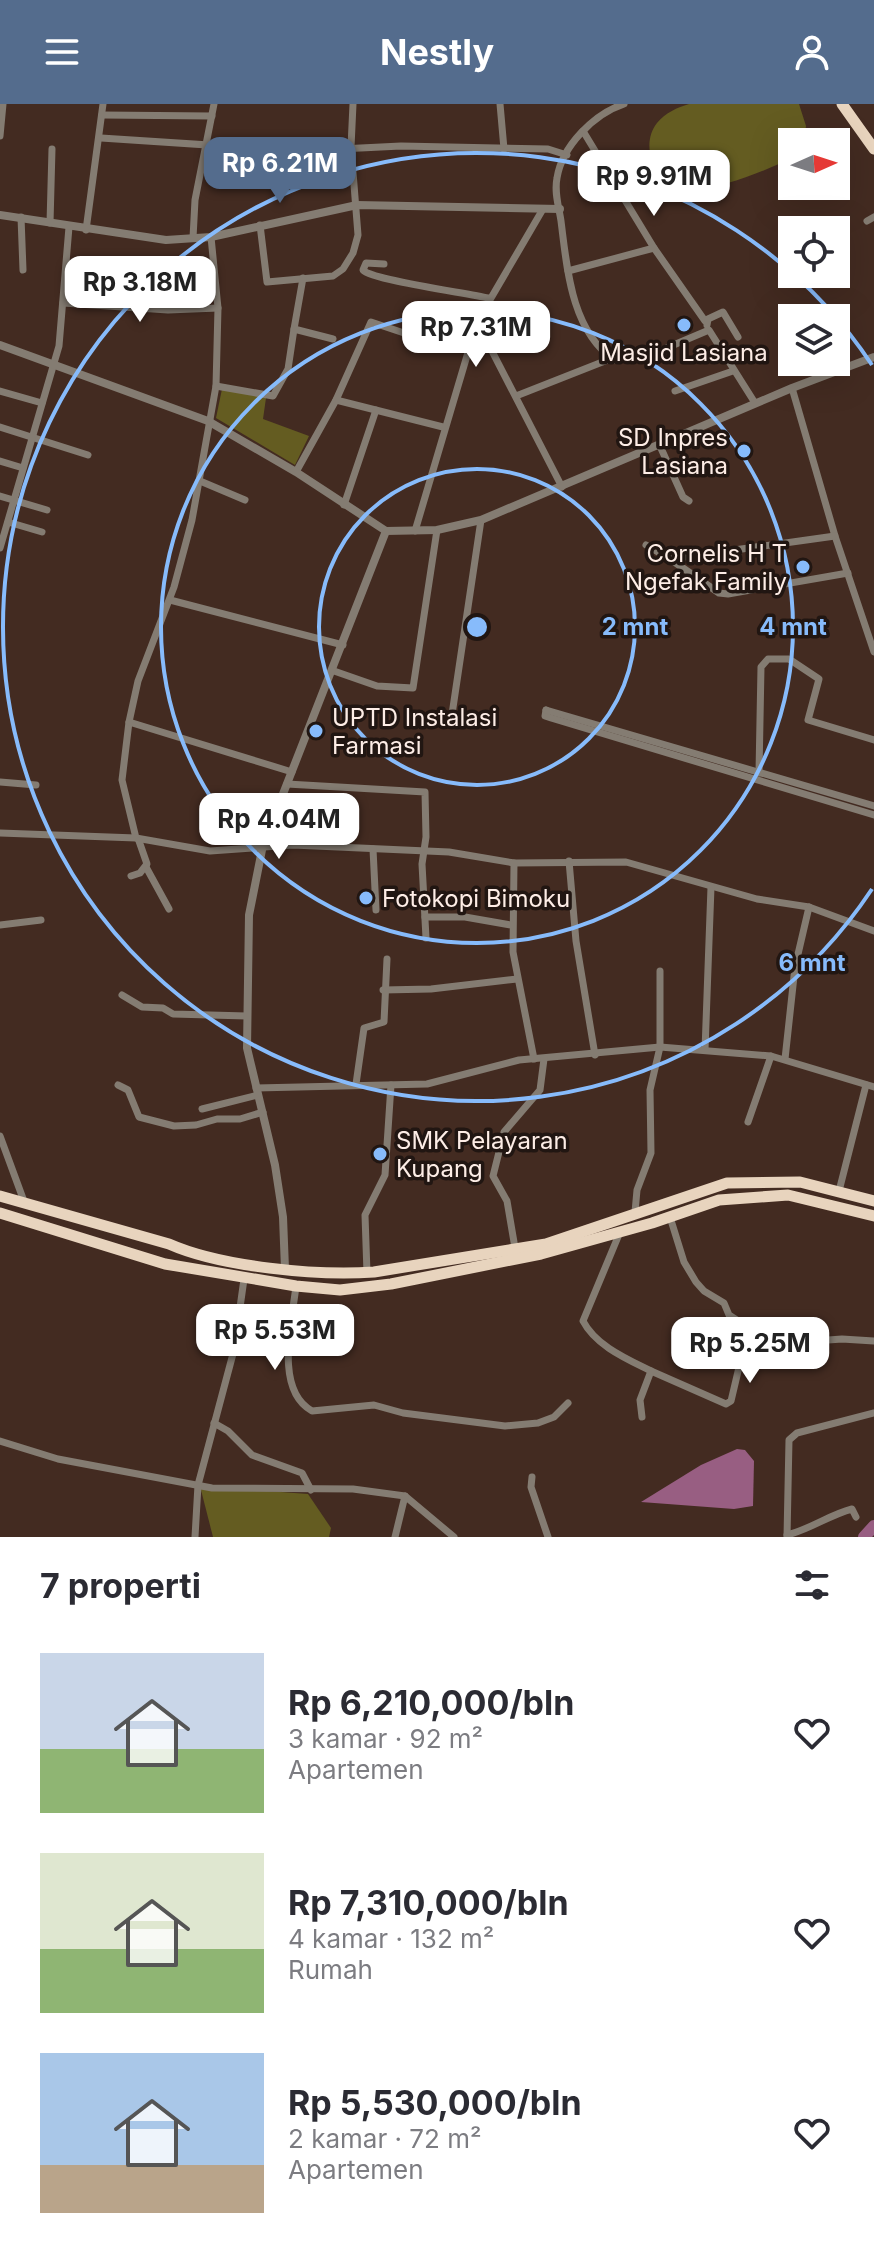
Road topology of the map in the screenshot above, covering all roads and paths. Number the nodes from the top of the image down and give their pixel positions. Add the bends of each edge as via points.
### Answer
1 (3, 104) edge
2 (103, 104) edge
3 (214, 104) edge
4 (353, 104) edge
5 (500, 104) edge
6 (624, 104) edge
7 (842, 104) edge
8 (102, 115) junction
9 (212, 116) junction
10 (583, 131) junction
11 (0, 136) edge
12 (101, 138) junction
13 (206, 143) junction
14 (351, 147) junction
15 (52, 149) dead end
16 (504, 149) junction
17 (874, 149) edge
18 (567, 155) junction
19 (357, 205) junction
20 (543, 209) junction
21 (560, 209) junction
22 (0, 215) edge
23 (21, 217) junction
24 (50, 223) junction
25 (260, 225) junction
26 (69, 227) junction
27 (86, 230) junction
28 (211, 237) junction
29 (193, 238) junction
30 (654, 248) junction
31 (384, 264) dead end
32 (23, 270) dead end
33 (568, 271) junction
34 (303, 278) junction
35 (488, 298) junction
36 (63, 303) junction
37 (218, 308) junction
38 (705, 321) junction
39 (477, 322) junction
40 (294, 329) junction
41 (709, 330) junction
42 (738, 337) dead end
43 (333, 339) dead end
44 (0, 345) edge
45 (468, 346) junction
46 (874, 357) edge
47 (610, 359) junction
48 (53, 365) junction
49 (733, 371) junction
50 (216, 386) junction
51 (792, 388) junction
52 (0, 391) edge
53 (675, 391) dead end
54 (516, 396) junction
55 (336, 400) junction
56 (42, 403) junction
57 (755, 403) junction
58 (376, 410) junction
59 (208, 421) junction
60 (0, 427) edge
61 (443, 427) junction
62 (33, 437) junction
63 (660, 446) junction
64 (88, 455) dead end
65 (0, 461) edge
66 (23, 468) junction
67 (296, 472) junction
68 (200, 481) junction
69 (562, 487) junction
70 (0, 496) edge
71 (14, 500) junction
72 (245, 500) dead end
73 (689, 501) dead end
74 (344, 505) junction
75 (47, 510) dead end
76 (481, 520) junction
77 (8, 522) junction
78 (437, 530) junction
79 (386, 531) junction
80 (415, 531) junction
81 (42, 532) dead end
82 (2, 535) edge
83 (835, 536) junction
84 (646, 545) dead end
85 (0, 548) edge
86 (670, 559) junction
87 (848, 573) junction
88 (170, 600) junction
89 (343, 645) junction
90 (874, 652) edge
91 (334, 671) junction
92 (451, 721) dead end
93 (129, 722) junction
94 (874, 740) edge
95 (292, 772) junction
96 (759, 773) junction
97 (0, 782) edge
98 (287, 784) junction
99 (36, 785) dead end
100 (874, 806) edge
101 (862, 808) junction
102 (874, 815) edge
103 (0, 833) edge
104 (137, 840) junction
105 (263, 845) junction
106 (373, 849) junction
107 (423, 851) junction
108 (569, 861) junction
109 (514, 863) junction
110 (146, 867) junction
111 (131, 876) dead end
112 (711, 887) junction
113 (809, 907) junction
114 (169, 909) dead end
115 (376, 910) dead end
116 (425, 917) junction
117 (41, 920) dead end
118 (0, 925) edge
119 (511, 925) junction
120 (874, 931) edge
121 (426, 938) dead end
122 (387, 959) dead end
123 (660, 971) dead end
124 (517, 979) junction
125 (383, 990) junction
126 (122, 995) dead end
127 (247, 1016) junction
128 (660, 1047) junction
129 (705, 1050) junction
130 (595, 1055) junction
131 (771, 1056) junction
132 (534, 1059) junction
133 (544, 1059) junction
134 (785, 1059) junction
135 (356, 1084) junction
136 (118, 1085) dead end
137 (391, 1085) junction
138 (870, 1086) edge
139 (257, 1092) junction
140 (202, 1109) dead end
141 (263, 1112) junction
142 (748, 1122) dead end
143 (0, 1136) edge
144 (740, 1182) junction
145 (839, 1191) junction
146 (0, 1196) edge
147 (741, 1197) junction
148 (874, 1201) edge
149 (25, 1204) junction
150 (0, 1213) edge
151 (631, 1213) junction
152 (60, 1215) junction
153 (874, 1216) edge
154 (670, 1217) junction
155 (55, 1231) junction
156 (626, 1231) junction
157 (515, 1248) junction
158 (408, 1266) junction
159 (285, 1269) junction
160 (367, 1273) junction
161 (244, 1279) junction
162 (411, 1281) junction
163 (296, 1286) junction
164 (874, 1341) edge
165 (749, 1344) junction
166 (651, 1371) junction
167 (568, 1403) dead end
168 (874, 1413) edge
169 (642, 1417) dead end
170 (214, 1423) junction
171 (0, 1441) edge
172 (532, 1477) dead end
173 (198, 1485) junction
174 (311, 1490) junction
175 (405, 1496) junction
176 (856, 1517) dead end
177 (787, 1536) edge
178 (195, 1537) edge
179 (395, 1537) edge
180 (454, 1537) edge
181 (548, 1537) edge

1 - 11 street
2 - 8 street
3 - 9 street
4 - 14 street
5 - 16 street
6 - 10 street
7 - 17 highway
8 - 9 street
8 - 12 street
9 - 13 street
10 - 18 street
10 - 30 street
12 - 13 street
12 - 27 street
13 - 14 street via 300,151
13 - 29 street
14 - 16 street
14 - 19 street
15 - 24 street
16 - 18 street via 548,149
18 - 21 street via 557,176
19 - 20 street
19 - 25 street
19 - 34 street via 358,235 345,266 333,276
20 - 21 street
20 - 35 street
21 - 33 street
22 - 23 street
23 - 24 street
23 - 32 street
24 - 26 street
25 - 28 street
25 - 34 street via 266,280
26 - 27 street
26 - 36 street
27 - 29 street via 147,240
28 - 29 street
28 - 37 street
30 - 33 street
30 - 38 street
31 - 35 street via 366,263 363,270 388,282 417,282
33 - 47 street via 576,305
34 - 40 street
35 - 39 street
36 - 37 street
36 - 48 street
37 - 50 street
38 - 41 street
38 - 42 street via 723,312
39 - 45 street
39 - 54 street
40 - 43 street
40 - 50 street via 288,369 273,396
41 - 47 street via 657,352
41 - 49 street
44 - 48 street
45 - 55 street via 428,341 373,321
45 - 61 street
46 - 51 street
47 - 54 street
48 - 56 street
48 - 59 street
49 - 53 street
49 - 57 street
50 - 59 street
51 - 57 street
51 - 83 street
52 - 56 street
54 - 69 street
55 - 58 street
55 - 67 street
56 - 62 street
57 - 63 street
58 - 61 street
58 - 74 street
59 - 67 street
59 - 68 street
60 - 62 street
61 - 80 street
62 - 64 street
62 - 66 street
63 - 69 street
63 - 73 street
65 - 66 street
66 - 71 street
67 - 74 street
68 - 72 street
68 - 88 street
69 - 76 street
70 - 71 street
71 - 75 street
71 - 77 street
74 - 79 street
76 - 78 street
76 - 92 street
77 - 81 street
77 - 82 street
78 - 80 street
78 - 91 street via 413,688 377,686
79 - 80 street
79 - 89 street
82 - 85 street
83 - 86 street
83 - 87 street
84 - 86 street
86 - 87 street via 728,594
87 - 90 street
88 - 89 street
88 - 93 street via 138,681
89 - 91 street
91 - 95 street
93 - 95 street
93 - 104 street via 122,780
94 - 96 street via 809,721 819,679 789,659 768,659 761,667
95 - 98 street
96 - 101 street
96 - 101 street via 544,713
97 - 99 street
98 - 105 street
98 - 107 street via 425,792
100 - 101 street
101 - 102 street
103 - 104 street
104 - 105 street via 210,851
104 - 110 street
105 - 106 street
105 - 127 street via 249,915
106 - 107 street
106 - 115 street
107 - 109 street
107 - 116 street
108 - 109 street
108 - 112 street via 626,862
108 - 130 street
109 - 119 street
110 - 111 street
110 - 114 street
112 - 113 street
112 - 129 street
113 - 120 street
113 - 134 street via 795,967
116 - 119 street
116 - 121 street
117 - 118 street
119 - 124 street
122 - 125 street
123 - 128 street
124 - 125 street
124 - 132 street
125 - 135 street via 384,1022 364,1028
126 - 127 street via 142,1007 180,1015
127 - 139 street via 248,1063
128 - 129 street
128 - 130 street
128 - 151 street via 650,1090 651,1153
129 - 131 street
130 - 133 street
131 - 134 street
131 - 142 street
132 - 133 street
132 - 137 street via 438,1082
133 - 157 street via 540,1090 504,1132 493,1176 507,1201
134 - 138 street
135 - 137 street
135 - 139 street
136 - 141 street via 128,1090 139,1117 174,1126
137 - 160 street via 385,1175 365,1215
138 - 145 street
139 - 140 street
139 - 141 street
141 - 159 street via 283,1217
143 - 149 street
144 - 145 highway via 787,1181
144 - 147 highway
144 - 151 highway via 714,1185
145 - 148 highway
146 - 149 highway
147 - 153 highway via 788,1195
147 - 154 highway
149 - 152 highway
150 - 155 highway
151 - 156 highway
151 - 157 highway via 553,1242
152 - 155 highway
152 - 159 highway via 191,1253
154 - 156 highway
154 - 165 street via 690,1272 704,1291 724,1303 729,1315 749,1328
155 - 161 highway via 165,1264
156 - 162 highway
156 - 166 street via 583,1321 613,1351
157 - 158 highway
158 - 160 highway
158 - 162 highway
159 - 160 highway
161 - 163 highway
161 - 170 street via 236,1341
162 - 163 highway via 340,1290
163 - 167 street via 290,1368 299,1402 312,1411 374,1405 505,1426 538,1423
164 - 165 street
165 - 166 street via 742,1348 726,1404
166 - 169 street via 640,1400
168 - 177 street via 797,1433 789,1440
170 - 173 street
170 - 174 street via 252,1455 302,1473
171 - 173 street via 58,1459
172 - 181 street
173 - 174 street
173 - 178 street
174 - 175 street
175 - 179 street
175 - 180 street
176 - 177 street via 852,1509

